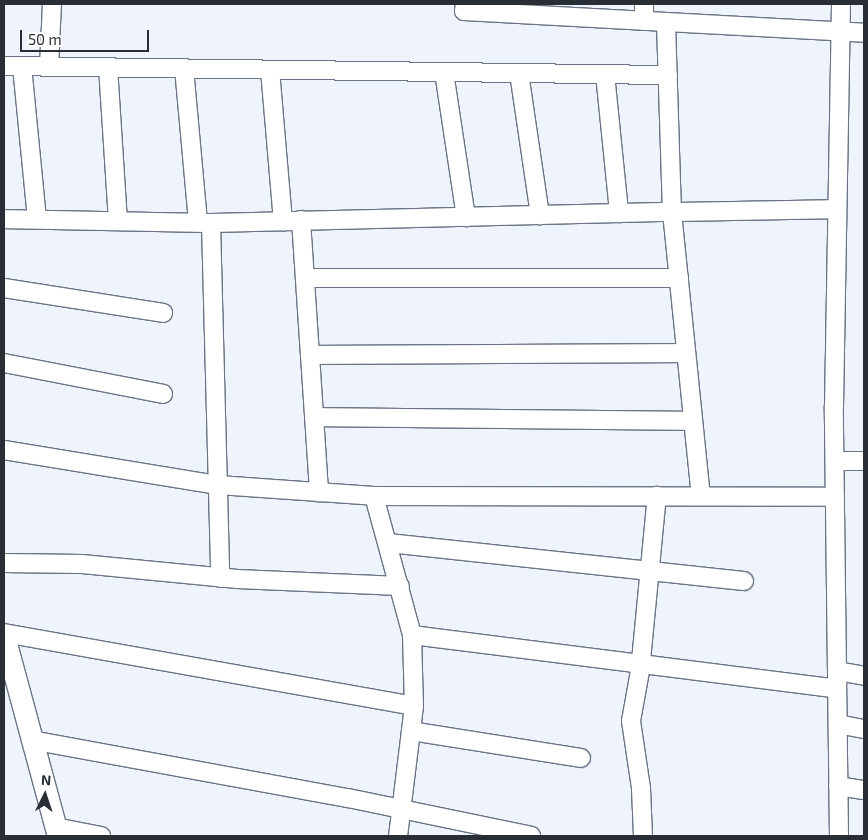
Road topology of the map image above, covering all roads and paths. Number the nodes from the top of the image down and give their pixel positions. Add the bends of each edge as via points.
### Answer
1 (52, 4) edge
2 (464, 4) edge
3 (841, 4) edge
4 (644, 12) edge
5 (666, 23) junction
6 (838, 32) junction
7 (864, 33) edge
8 (4, 66) edge
9 (22, 66) junction
10 (49, 67) junction
11 (108, 67) junction
12 (184, 68) junction
13 (270, 70) junction
14 (444, 72) junction
15 (519, 73) junction
16 (605, 74) junction
17 (668, 75) junction
18 (836, 209) junction
19 (672, 212) junction
20 (619, 213) junction
21 (540, 215) junction
22 (466, 217) junction
23 (4, 219) edge
24 (37, 219) junction
25 (118, 220) junction
26 (301, 220) junction
27 (283, 221) junction
28 (205, 222) junction
29 (305, 278) junction
30 (679, 278) junction
31 (4, 288) edge
32 (163, 313) dead end
33 (686, 353) junction
34 (310, 355) junction
35 (4, 363) edge
36 (163, 394) dead end
37 (314, 417) junction
38 (693, 421) junction
39 (4, 450) edge
40 (835, 461) junction
41 (864, 461) edge
42 (218, 485) junction
43 (319, 492) junction
44 (374, 496) junction
45 (657, 496) junction
46 (700, 496) junction
47 (835, 496) junction
48 (388, 543) junction
49 (4, 563) edge
50 (650, 572) junction
51 (220, 578) junction
52 (744, 581) dead end
53 (400, 586) junction
54 (4, 635) edge
55 (412, 635) junction
56 (640, 664) junction
57 (837, 671) junction
58 (864, 676) edge
59 (837, 689) junction
60 (414, 706) junction
61 (838, 724) junction
62 (864, 729) edge
63 (411, 731) junction
64 (31, 740) junction
65 (581, 758) dead end
66 (838, 786) junction
67 (864, 790) edge
68 (402, 809) junction
69 (56, 832) edge
70 (101, 836) edge
71 (398, 836) edge
72 (531, 836) edge
73 (643, 836) edge
74 (839, 836) edge

1 - 10 street
2 - 4 street via 464,11
3 - 6 street
4 - 5 street
5 - 6 street
5 - 17 street
6 - 7 street
6 - 18 street
8 - 9 street
9 - 10 street
9 - 24 street
10 - 11 street
11 - 12 street
11 - 25 street
12 - 13 street
12 - 28 street
13 - 14 street
13 - 27 street
14 - 15 street
14 - 22 street
15 - 16 street
15 - 21 street
16 - 17 street
16 - 20 street
17 - 19 street
18 - 19 street
18 - 40 street
19 - 20 street
19 - 30 street
20 - 21 street
21 - 22 street
22 - 26 street
23 - 24 street
24 - 25 street
25 - 28 street
26 - 27 street
26 - 29 street
27 - 28 street
28 - 42 street
29 - 30 street
29 - 34 street
30 - 33 street
31 - 32 street
33 - 34 street
33 - 38 street
34 - 37 street
35 - 36 street
37 - 38 street
37 - 43 street
38 - 46 street
39 - 42 street
40 - 41 street
40 - 47 street
42 - 43 street
42 - 51 street
43 - 44 street
44 - 45 street
44 - 48 street
45 - 46 street
45 - 50 street
46 - 47 street
47 - 57 street
48 - 50 street
48 - 53 street
49 - 51 street via 82,564
50 - 52 street
50 - 56 street
51 - 53 street
53 - 55 street
54 - 60 street
54 - 64 main road
55 - 56 street
55 - 60 street
56 - 59 street
56 - 73 street via 631,721 641,788
57 - 58 street
57 - 59 street
59 - 61 street
60 - 63 street
61 - 62 street
61 - 66 street
63 - 65 street
63 - 68 street
64 - 68 street
64 - 69 main road
66 - 67 street
66 - 74 street
68 - 71 street
68 - 72 street
69 - 70 street

